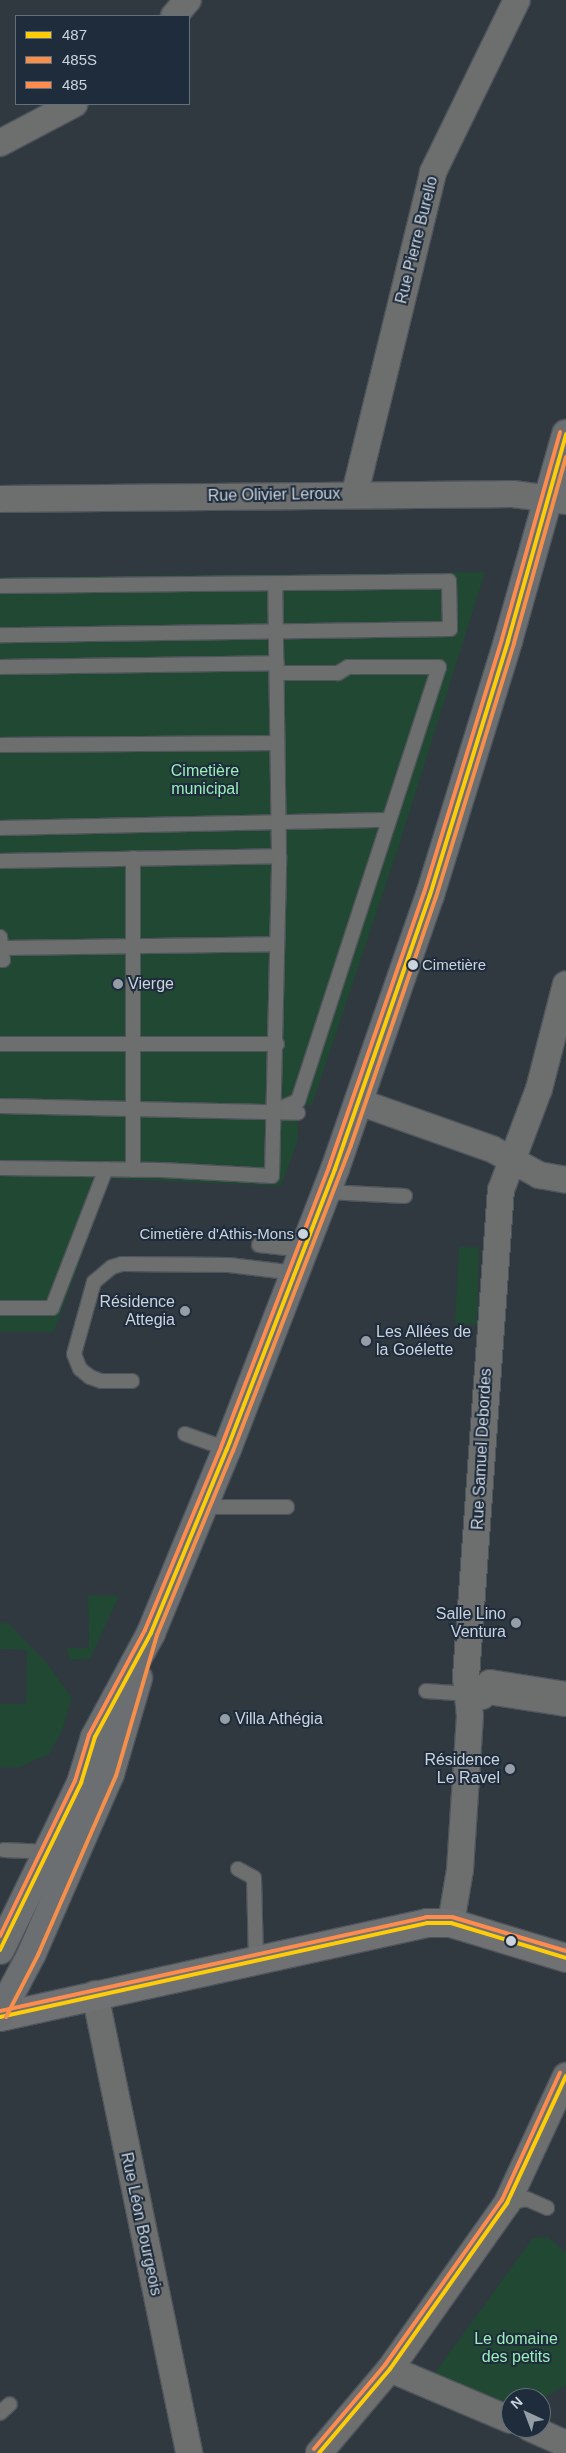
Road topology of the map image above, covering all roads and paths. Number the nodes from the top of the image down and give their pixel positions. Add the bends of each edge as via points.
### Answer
1 (188, 0) edge
2 (517, 0) edge
3 (175, 15) edge
4 (72, 105) edge
5 (0, 143) edge
6 (566, 434) edge
7 (355, 494) junction
8 (0, 499) edge
9 (557, 500) edge
10 (275, 584) junction
11 (0, 586) edge
12 (276, 631) junction
13 (0, 635) edge
14 (0, 667) edge
15 (277, 668) junction
16 (276, 743) junction
17 (0, 745) edge
18 (388, 820) junction
19 (278, 821) junction
20 (0, 828) edge
21 (279, 856) junction
22 (133, 858) junction
23 (0, 861) edge
24 (278, 944) junction
25 (133, 946) junction
26 (1, 948) edge
27 (566, 984) edge
28 (133, 1043) junction
29 (0, 1044) edge
30 (277, 1044) junction
31 (359, 1102) junction
32 (0, 1106) edge
33 (134, 1109) junction
34 (274, 1111) junction
35 (298, 1113) dead end
36 (513, 1160) junction
37 (0, 1168) edge
38 (106, 1170) junction
39 (133, 1170) junction
40 (566, 1180) edge
41 (326, 1192) junction
42 (406, 1196) dead end
43 (259, 1245) dead end
44 (300, 1261) junction
45 (0, 1308) edge
46 (132, 1381) dead end
47 (185, 1434) dead end
48 (227, 1449) junction
49 (204, 1507) junction
50 (287, 1507) dead end
51 (151, 1633) junction
52 (426, 1691) dead end
53 (475, 1695) junction
54 (566, 1695) edge
55 (566, 1709) edge
56 (4, 1850) dead end
57 (49, 1852) junction
58 (238, 1869) dead end
59 (451, 1923) junction
60 (0, 1950) edge
61 (566, 1958) edge
62 (256, 1960) junction
63 (95, 1994) junction
64 (0, 2015) edge
65 (566, 2076) edge
66 (507, 2203) junction
67 (547, 2208) dead end
68 (390, 2369) junction
69 (501, 2416) edge
70 (551, 2437) edge
71 (566, 2444) edge
72 (189, 2453) edge
73 (319, 2453) edge

1 - 3 street
2 - 7 street, Rue Pierre Burello via 433,172
4 - 5 street
6 - 9 main road
7 - 8 street, Rue Olivier Leroux
7 - 9 street, Rue Olivier Leroux via 513,494
9 - 31 main road via 430,895
10 - 11 lane
10 - 12 lane
10 - 12 lane via 449,581 450,629
12 - 13 lane
12 - 15 lane
14 - 15 lane
15 - 16 lane
15 - 18 lane via 338,673 348,667 439,667
16 - 17 lane
16 - 19 lane
18 - 19 lane
18 - 34 lane via 298,1101
19 - 20 lane
19 - 21 lane
21 - 22 lane
21 - 24 lane
22 - 23 lane
22 - 25 lane
24 - 25 lane
24 - 30 lane
25 - 26 lane
25 - 28 lane
27 - 36 street, Rue Samuel Debordes via 539,1089
28 - 29 lane
28 - 30 lane
28 - 33 lane
30 - 34 lane
31 - 36 street via 492,1149
31 - 41 main road
32 - 33 lane
33 - 34 lane
33 - 39 lane
34 - 35 lane
34 - 39 lane via 272,1176
36 - 40 street via 539,1175
36 - 53 street, Rue Samuel Debordes via 501,1190 487,1345 466,1676
37 - 38 lane
38 - 39 lane
38 - 45 lane via 52,1308
41 - 42 lane
41 - 44 main road
43 - 44 lane
44 - 46 lane via 112,1266 94,1282 74,1354 80,1369 90,1377 101,1381
44 - 48 main road
47 - 48 lane
48 - 49 main road
49 - 50 lane
49 - 51 main road
51 - 57 main road via 98,1730 81,1782
51 - 64 main road via 110,1774 32,1953
52 - 53 lane
53 - 54 street via 490,1683
53 - 55 lane
53 - 59 street, Rue Samuel Debordes via 470,1716 460,1870
56 - 57 lane
57 - 60 main road
58 - 62 lane via 254,1878
59 - 61 street
59 - 62 street via 427,1923
62 - 63 street
63 - 64 street
63 - 72 street, Rue Léon Bourgeois
65 - 66 street
66 - 67 lane via 527,2199
66 - 68 street
68 - 69 street
68 - 73 street
70 - 71 street

